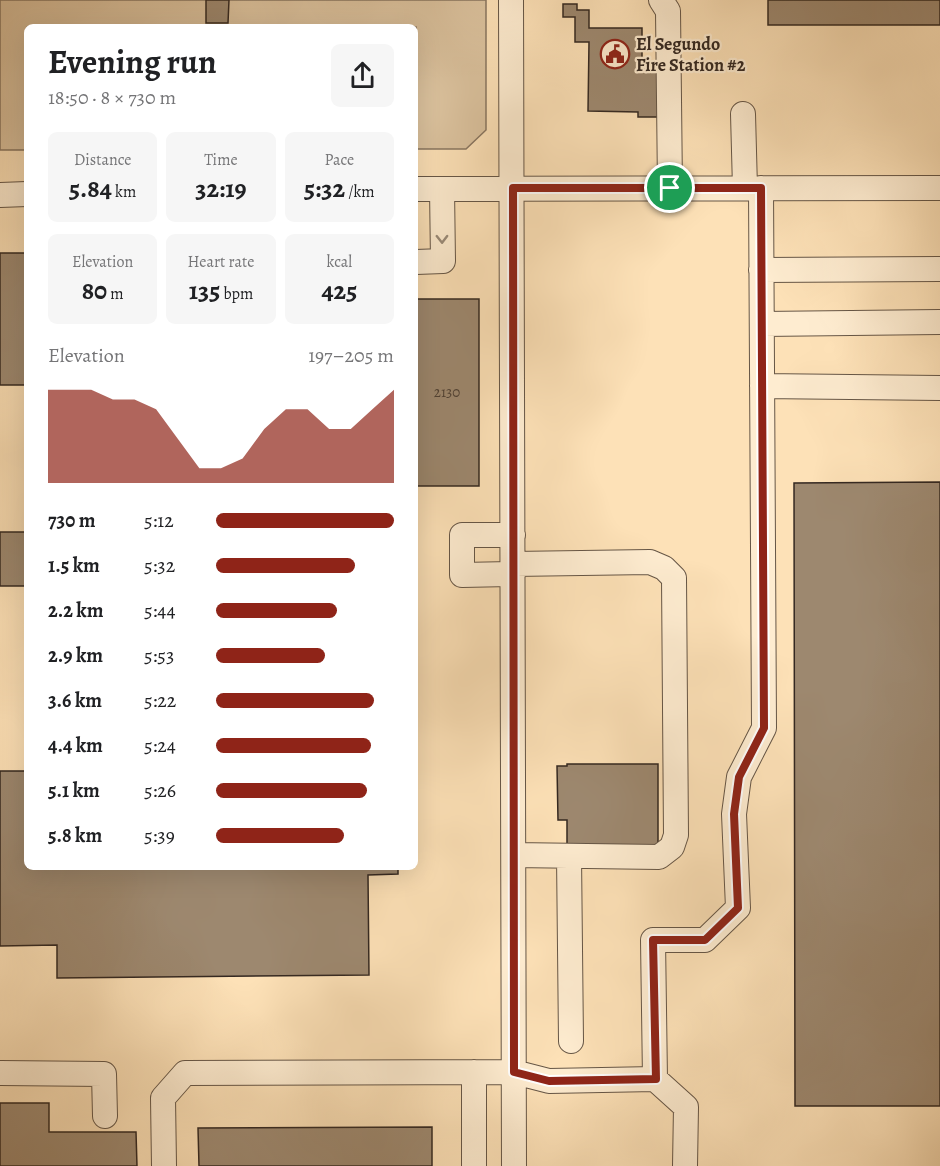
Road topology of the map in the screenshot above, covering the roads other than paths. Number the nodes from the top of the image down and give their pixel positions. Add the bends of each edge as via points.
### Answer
1 (511, 0) edge
2 (661, 0) edge
3 (743, 114) dead end
4 (513, 188) junction
5 (670, 188) junction
6 (753, 188) junction
7 (940, 188) edge
8 (418, 189) edge
9 (442, 189) junction
10 (24, 194) edge
11 (0, 195) edge
12 (418, 262) edge
13 (940, 269) edge
14 (761, 270) junction
15 (940, 322) edge
16 (762, 324) junction
17 (762, 386) junction
18 (940, 388) edge
19 (513, 535) junction
20 (513, 569) junction
21 (514, 855) junction
22 (569, 856) junction
23 (571, 1041) dead end
24 (474, 1072) junction
25 (514, 1072) junction
26 (0, 1073) edge
27 (656, 1079) junction
28 (105, 1116) dead end
29 (164, 1166) edge
30 (474, 1166) edge
31 (514, 1166) edge
32 (685, 1166) edge

1 - 4 street
2 - 5 street via 668,11
3 - 6 street
4 - 5 street
4 - 9 street
4 - 19 street
5 - 6 street
6 - 7 street
6 - 14 street
8 - 9 street
9 -> 12 street via 443,261
10 - 11 street
13 - 14 street
14 - 16 street
15 - 16 street
16 - 17 street
17 - 18 street
17 - 27 street via 764,728 739,777 734,814 738,908 705,940 653,940
19 - 20 street
19 - 20 street via 462,535 462,575
20 - 21 street
20 - 22 street via 650,562 674,578 676,835 672,847 659,857
21 - 22 street
21 - 25 street
22 - 23 street
24 - 25 street
24 - 29 street via 185,1073 164,1098
24 - 30 street
25 - 27 street via 549,1081
25 - 31 street
26 - 28 street via 104,1074
27 - 32 street via 686,1107

